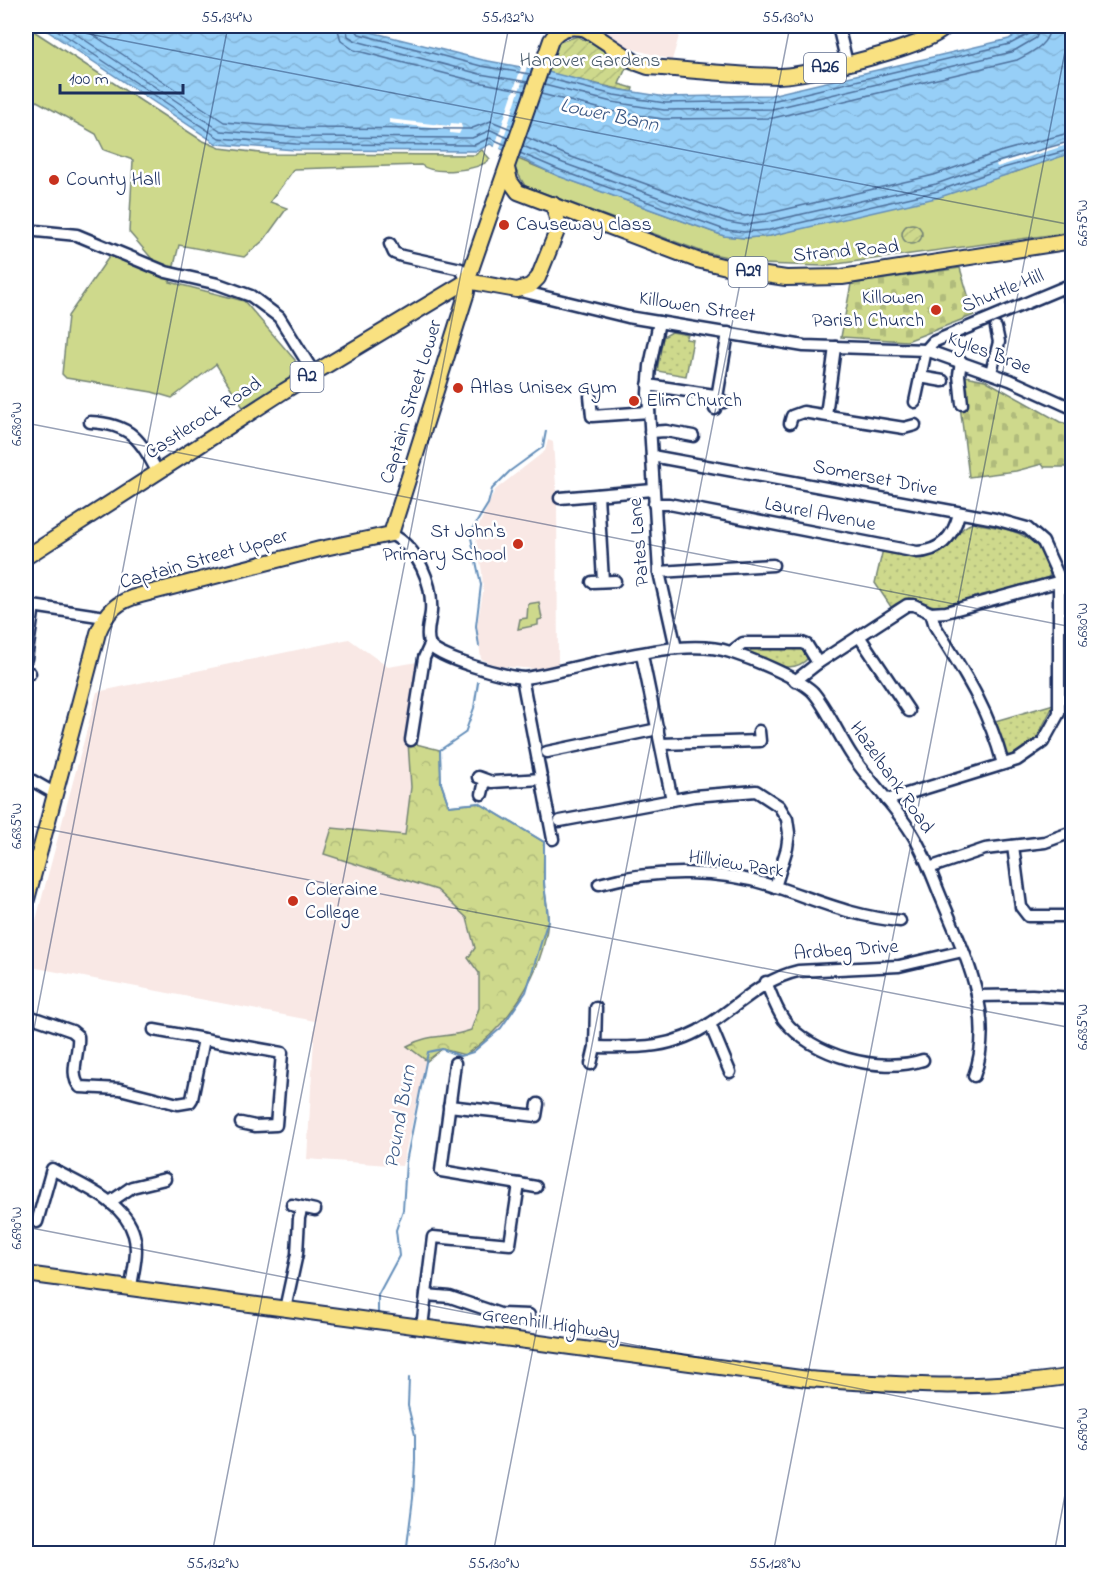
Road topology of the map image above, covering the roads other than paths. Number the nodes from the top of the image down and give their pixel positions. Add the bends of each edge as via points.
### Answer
1 (550, 26) edge
2 (837, 26) edge
3 (946, 26) edge
4 (584, 27) edge
5 (551, 40) junction
6 (847, 63) junction
7 (509, 180) junction
8 (496, 197) junction
9 (553, 204) junction
10 (586, 217) junction
11 (559, 226) junction
12 (26, 230) edge
13 (1072, 241) edge
14 (390, 244) dead end
15 (538, 278) junction
16 (467, 281) junction
17 (1069, 285) edge
18 (517, 290) junction
19 (554, 297) junction
20 (1072, 306) edge
21 (659, 321) junction
22 (996, 328) dead end
23 (728, 333) junction
24 (947, 335) junction
25 (835, 347) junction
26 (926, 350) junction
27 (955, 359) junction
28 (991, 372) junction
29 (314, 373) junction
30 (920, 377) junction
31 (943, 381) dead end
32 (648, 385) junction
33 (590, 396) dead end
34 (915, 402) dead end
35 (962, 404) dead end
36 (1072, 408) edge
37 (649, 412) junction
38 (826, 415) junction
39 (90, 422) dead end
40 (790, 423) dead end
41 (915, 425) dead end
42 (650, 432) junction
43 (693, 436) dead end
44 (652, 456) junction
45 (158, 473) junction
46 (654, 490) junction
47 (598, 495) junction
48 (560, 498) dead end
49 (654, 504) junction
50 (960, 514) junction
51 (392, 534) junction
52 (26, 557) edge
53 (773, 565) dead end
54 (659, 572) junction
55 (1072, 578) edge
56 (615, 581) dead end
57 (1058, 582) junction
58 (30, 606) edge
59 (931, 613) junction
60 (105, 617) junction
61 (859, 636) junction
62 (27, 644) edge
63 (430, 645) junction
64 (676, 648) junction
65 (731, 652) junction
66 (642, 655) junction
67 (26, 658) edge
68 (818, 663) junction
69 (522, 678) junction
70 (795, 681) junction
71 (909, 711) dead end
72 (658, 729) junction
73 (759, 730) dead end
74 (411, 740) dead end
75 (661, 744) junction
76 (547, 752) dead end
77 (1003, 764) junction
78 (26, 777) edge
79 (542, 779) junction
80 (54, 793) junction
81 (482, 794) dead end
82 (672, 800) junction
83 (887, 800) junction
84 (560, 821) dead end
85 (1072, 832) edge
86 (553, 839) dead end
87 (1013, 846) junction
88 (928, 868) junction
89 (599, 884) dead end
90 (775, 886) junction
91 (26, 903) edge
92 (1072, 916) edge
93 (900, 921) dead end
94 (963, 951) junction
95 (766, 982) junction
96 (977, 996) junction
97 (1072, 998) edge
98 (596, 1008) dead end
99 (26, 1015) edge
100 (710, 1024) junction
101 (154, 1030) dead end
102 (204, 1039) junction
103 (595, 1047) junction
104 (923, 1060) dead end
105 (455, 1063) dead end
106 (591, 1064) dead end
107 (730, 1072) dead end
108 (974, 1076) dead end
109 (538, 1104) dead end
110 (449, 1106) junction
111 (241, 1123) dead end
112 (159, 1183) dead end
113 (519, 1184) junction
114 (536, 1187) dead end
115 (110, 1202) junction
116 (315, 1210) dead end
117 (37, 1221) dead end
118 (26, 1274) edge
119 (131, 1287) junction
120 (426, 1295) junction
121 (285, 1309) junction
122 (529, 1316) dead end
123 (422, 1327) junction
124 (1072, 1377) edge

1 - 5 main road
2 - 6 street
3 - 6 main road, A26 via 906,47
4 - 5 main road via 566,28
4 - 6 main road, A26 via 648,67 778,76
5 - 7 main road, Captain Street Lower
7 - 8 main road, Captain Street Lower
7 - 8 main road via 506,192
7 - 9 main road, Strand Road / A29
8 - 16 main road, Captain Street Lower
9 - 10 main road, Strand Road / A29
9 - 11 main road
10 - 11 main road
10 - 13 main road, Strand Road / A29 via 697,260 786,278 842,277
11 - 15 main road
12 - 29 street via 77,234 156,268 251,296 279,317
14 - 16 street via 394,253 402,256 461,269
15 - 18 main road
15 - 19 street via 542,288
16 - 18 main road, Killowen Street
16 - 29 main road, Castlerock Road / A2
16 - 51 main road, Captain Street Lower via 467,292
17 - 20 street
17 - 24 street, Shuttle Hill
18 - 19 street, Killowen Street
19 - 21 street, Killowen Street via 609,313
21 - 23 street, Killowen Street
21 - 32 street, Pates Lane
22 - 28 street via 999,342
23 - 25 street, Killowen Street via 804,346
23 - 32 street via 719,403
24 - 26 street, Shuttle Hill
24 - 27 street, Shuttle Hill
25 - 26 street, Killowen Street
25 - 38 street
26 - 27 street, Kyles Brae
26 - 30 street
27 - 28 street, Kyles Brae
27 - 35 street, Shuttle Hill
28 - 36 street, Kyles Brae
29 - 45 main road, Castlerock Road / A2
30 - 31 street
30 - 34 street
32 - 37 street, Pates Lane
33 - 37 street via 592,416
37 - 42 street, Pates Lane
38 - 40 street via 803,412 792,416
38 - 41 street via 904,428
39 - 45 street via 121,427 134,434
42 - 43 street
42 - 44 street, Pates Lane
44 - 46 street, Pates Lane
44 - 50 street, Somerset Drive
45 - 52 main road, Castlerock Road / A2
46 - 47 street
46 - 49 street, Pates Lane
47 - 48 street
47 - 56 street via 598,582
49 - 50 street, Laurel Avenue via 917,552 938,548 950,537
49 - 54 street, Pates Lane
50 - 57 street, Somerset Drive via 1027,528 1049,552
51 - 60 main road, Captain Street Upper via 125,599
51 - 63 street via 404,542 429,584
53 - 54 street
54 - 64 street, Pates Lane
55 - 57 street
57 - 59 street
57 - 77 street, Somerset Drive via 1059,713 1052,729 1030,754
58 - 60 street
58 - 62 street
59 - 61 street via 907,605
59 - 77 street via 987,711
60 - 80 main road, Captain Street Upper
61 - 68 street
61 - 71 street
62 - 67 street
63 - 69 street, Hazelbank Road via 440,654
63 - 74 street via 424,658
64 - 65 street, Hazelbank Road
64 - 66 street, Hazelbank Road
65 - 68 street, Hazelbank Road via 743,643 802,643
65 - 70 street, Hazelbank Road
66 - 69 street, Hazelbank Road
66 - 72 street
68 - 70 street
69 - 79 street
70 - 83 street, Hazelbank Road via 813,692 854,758
72 - 75 street
72 - 76 street
73 - 75 street via 760,741
75 - 82 street
77 - 83 street, Somerset Drive
78 - 80 street
79 - 81 street via 482,779
79 - 86 street
80 - 91 main road, Captain Street Upper
82 - 84 street
82 - 90 street via 756,791 779,806 789,833
83 - 88 street, Hazelbank Road via 912,833
85 - 87 street via 1045,842
87 - 88 street via 985,849
87 - 92 street via 1021,907 1028,916
88 - 94 street, Hazelbank Road
89 - 90 street, Hillview Park via 651,873 698,874
90 - 93 street, Hillview Park via 846,913
94 - 95 street, Ardbeg Drive via 899,966 798,971
94 - 96 street, Hazelbank Road
95 - 100 street, Ardbeg Drive
95 - 104 street via 783,1018 799,1036 817,1047 842,1058 868,1063
96 - 97 street
96 - 108 street, Hazelbank Road via 983,1032
98 - 103 street
99 - 102 street via 78,1036 75,1079 80,1087 120,1089 178,1104 192,1099
100 - 103 street, Ardbeg Drive via 677,1041 645,1048
100 - 107 street
101 - 102 street
102 - 111 street via 282,1053 276,1125
103 - 106 street
105 - 110 street
109 - 110 street via 536,1116
110 - 113 street via 441,1171
112 - 115 street via 132,1187
113 - 114 street
113 - 120 street via 510,1244 433,1237
115 - 117 street via 52,1169
115 - 119 street via 123,1215 135,1237
116 - 121 street via 297,1206 297,1254
118 - 119 main road, Greenhill Highway
119 - 121 main road, Greenhill Highway
120 - 122 street via 450,1297 500,1314
120 - 123 street
121 - 123 main road, Greenhill Highway
123 - 124 main road, Greenhill Highway via 807,1379 938,1386

